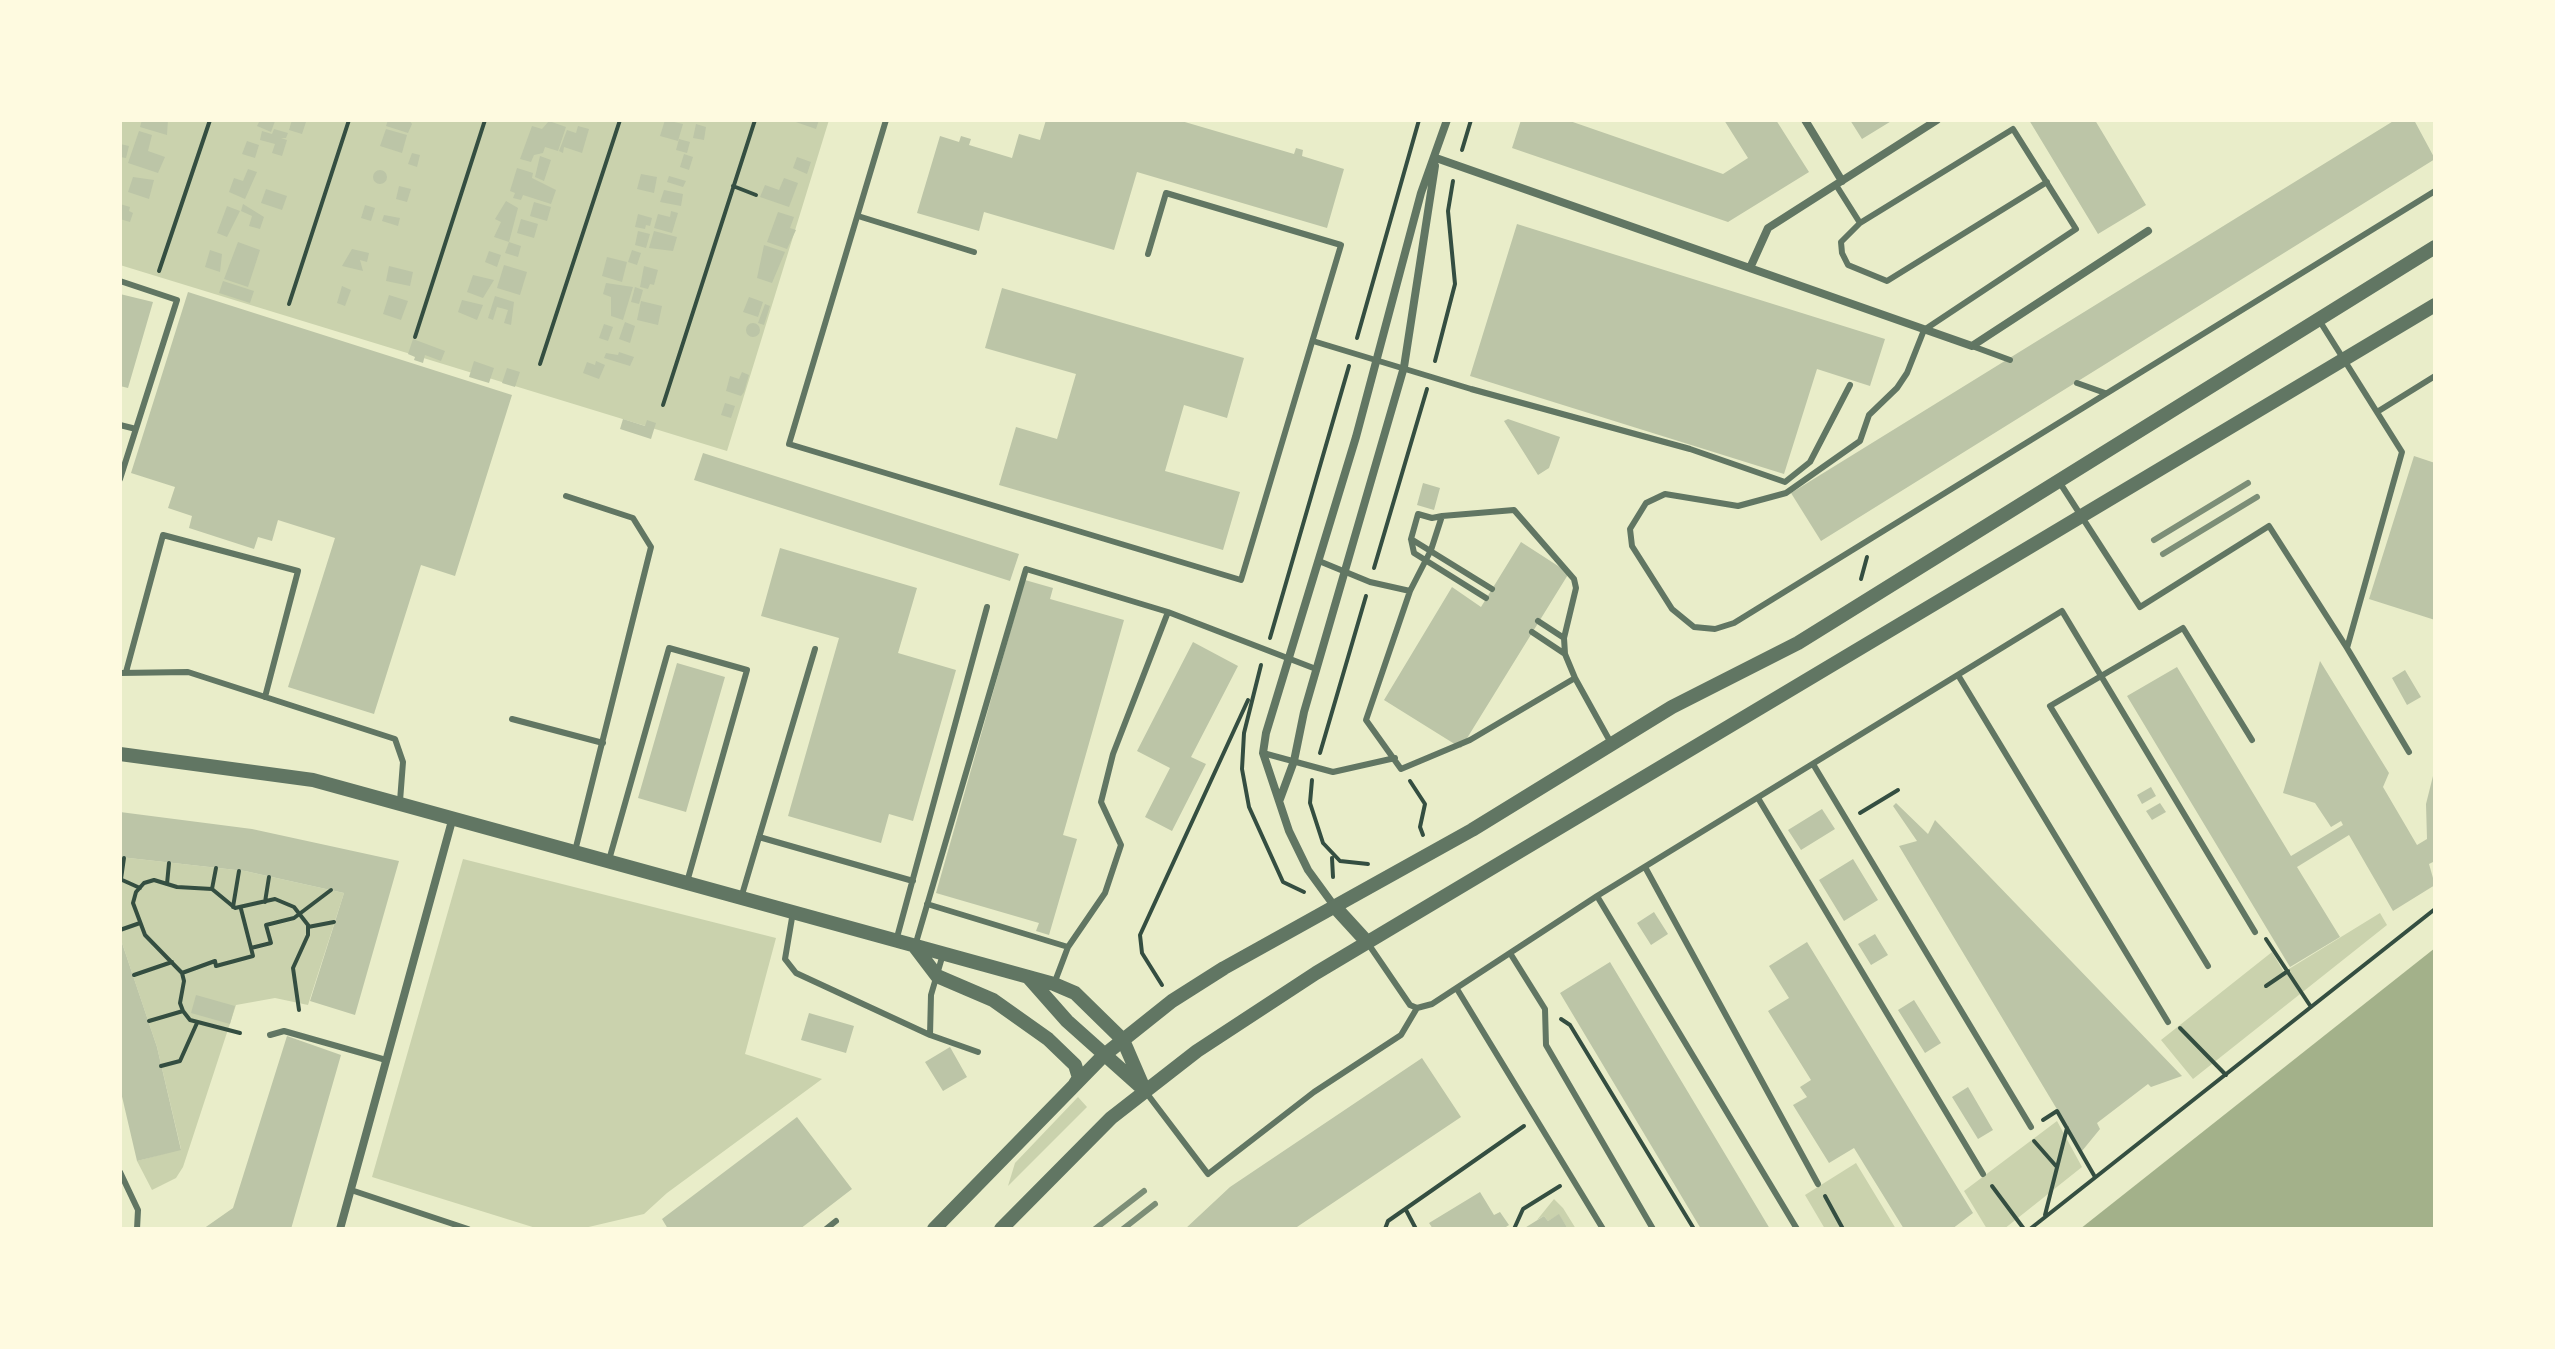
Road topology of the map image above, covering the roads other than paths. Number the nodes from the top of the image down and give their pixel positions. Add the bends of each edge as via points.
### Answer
1 (886, 120) edge
2 (1447, 120) edge
3 (1805, 120) edge
4 (1937, 120) edge
5 (1436, 158) junction
6 (2047, 182) junction
7 (1839, 183) junction
8 (2435, 191) edge
9 (858, 216) junction
10 (1860, 223) junction
11 (2148, 231) dead end
12 (2435, 247) edge
13 (974, 252) dead end
14 (1148, 254) dead end
15 (1750, 268) junction
16 (120, 281) edge
17 (2435, 305) edge
18 (2318, 320) junction
19 (1924, 330) junction
20 (1313, 341) junction
21 (1972, 346) junction
22 (1378, 359) junction
23 (2010, 360) dead end
24 (2342, 361) junction
25 (1404, 367) junction
26 (2435, 376) edge
27 (2077, 383) dead end
28 (1850, 385) dead end
29 (2105, 393) junction
30 (2377, 412) junction
31 (120, 425) edge
32 (136, 429) junction
33 (120, 479) edge
34 (2058, 480) junction
35 (566, 496) dead end
36 (2083, 515) junction
37 (1442, 516) junction
38 (1411, 539) junction
39 (1431, 550) junction
40 (1426, 560) junction
41 (1319, 561) junction
42 (1345, 572) junction
43 (1492, 589) dead end
44 (1410, 591) junction
45 (1486, 598) dead end
46 (987, 607) dead end
47 (1168, 612) junction
48 (1538, 621) dead end
49 (1532, 632) dead end
50 (1564, 638) junction
51 (2347, 648) junction
52 (815, 649) dead end
53 (1565, 654) junction
54 (1288, 659) junction
55 (1316, 669) junction
56 (123, 672) edge
57 (1958, 675) junction
58 (2101, 676) junction
59 (1575, 678) junction
60 (265, 697) junction
61 (512, 719) dead end
62 (2252, 740) dead end
63 (603, 743) junction
64 (1612, 744) junction
65 (2409, 752) dead end
66 (1263, 753) junction
67 (120, 754) edge
68 (1395, 758) junction
69 (1294, 761) junction
70 (1813, 764) junction
71 (1758, 798) junction
72 (1280, 799) junction
73 (400, 801) junction
74 (453, 816) junction
75 (759, 837) junction
76 (575, 851) junction
77 (609, 860) junction
78 (1645, 867) junction
79 (913, 881) junction
80 (687, 882) junction
81 (1597, 896) junction
82 (741, 898) junction
83 (927, 904) junction
84 (1335, 907) junction
85 (793, 912) junction
86 (2255, 932) road end
87 (896, 941) junction
88 (1367, 942) junction
89 (915, 946) junction
90 (1068, 947) junction
91 (1510, 953) junction
92 (943, 954) junction
93 (2208, 966) dead end
94 (937, 976) junction
95 (1029, 978) junction
96 (1054, 984) junction
97 (1457, 989) junction
98 (1417, 1008) junction
99 (2168, 1022) road end
100 (270, 1035) dead end
101 (930, 1035) junction
102 (1123, 1040) junction
103 (978, 1052) dead end
104 (1103, 1056) junction
105 (386, 1060) junction
106 (1075, 1084) junction
107 (1145, 1091) junction
108 (2031, 1127) road end
109 (120, 1172) edge
110 (1983, 1174) road end
111 (1818, 1184) road end
112 (351, 1190) junction
113 (836, 1221) dead end
114 (137, 1229) edge
115 (340, 1229) edge
116 (468, 1229) edge
117 (826, 1229) edge
118 (934, 1229) edge
119 (1001, 1229) edge
120 (1603, 1229) edge
121 (1653, 1229) edge
122 (1797, 1229) edge

1 - 9 lane
2 - 5 street
3 - 7 street
4 - 7 street
5 - 15 street
5 - 22 street via 1421,193
5 - 25 street
6 - 10 lane via 2013,129
6 - 10 lane via 1887,281 1848,265 1842,253 1841,242
6 - 19 lane via 2076,229
7 - 10 lane
7 - 15 street via 1768,228
8 - 29 lane
9 - 13 lane
9 - 20 lane via 789,444 1241,580
11 - 21 street
12 - 18 street
14 - 20 lane via 1166,193 1341,245
15 - 19 street
16 - 32 lane via 177,300
17 - 24 street
18 - 24 lane
18 - 34 street
19 - 21 street
19 - 29 lane via 1907,373 1869,415 1860,441 1786,493 1738,506 1665,494 1646,503 1630,529 1632,546 1672,609 1694,627 1715,629 1734,623
20 - 22 lane
21 - 23 lane
22 - 25 lane
22 - 41 street
24 - 30 lane
24 - 36 street
25 - 28 lane via 1785,482 1810,462
25 - 42 street
26 - 30 lane
27 - 29 lane
30 - 51 lane via 2402,452
31 - 32 lane
32 - 33 lane
34 - 36 lane
34 - 64 street via 1798,643
35 - 63 lane via 633,518 651,547
36 - 51 lane via 2140,607 2269,526
36 - 88 street
37 - 38 lane via 1418,514
37 - 39 lane
37 - 50 lane via 1514,510 1574,579
38 - 39 lane
38 - 40 lane via 1414,553
39 - 40 lane
39 - 43 lane
40 - 44 lane
40 - 45 lane
41 - 42 lane
41 - 54 street
42 - 44 lane
42 - 55 street
44 - 68 lane via 1366,720
46 - 79 lane
47 - 54 lane
47 - 83 lane via 1026,569
47 - 90 lane via 1113,754 1101,802 1121,845 1105,893
48 - 50 lane
49 - 53 lane
50 - 53 lane
51 - 65 lane
52 - 75 lane
53 - 59 lane
54 - 55 lane
54 - 66 street
55 - 69 street
56 - 60 lane via 188,672
56 - 60 lane via 163,535 298,571
57 - 58 lane via 2062,611
57 - 70 lane
57 - 99 lane
58 - 62 lane via 2183,628
58 - 86 lane
58 - 93 lane via 2050,706
59 - 64 lane
59 - 68 lane via 1470,740 1401,769
60 - 73 lane via 395,739 403,762
61 - 63 lane
63 - 76 lane
64 - 84 street
66 - 69 lane
66 - 72 street
67 - 73 street via 313,780
68 - 69 lane via 1333,772
69 - 72 street
70 - 71 lane
70 - 108 lane
71 - 78 lane
71 - 110 lane
72 - 84 street via 1296,847
73 - 74 street
74 - 76 street
74 - 105 street
75 - 79 lane
75 - 82 lane
76 - 77 street
77 - 80 street
77 - 80 lane via 669,648 747,670
78 - 81 lane
78 - 111 lane
79 - 87 lane
80 - 82 street
81 - 91 lane
81 - 122 lane
82 - 85 street
83 - 89 lane
83 - 90 lane
84 - 88 street
84 - 102 street via 1172,1001
85 - 87 street
85 - 101 lane via 785,959 796,973
87 - 89 street
88 - 98 lane
88 - 107 street via 1248,1016
89 - 92 street
89 - 94 street
90 - 96 lane
91 - 97 lane
91 - 121 lane via 1545,1009 1546,1045
92 - 94 lane
92 - 95 street
94 - 101 lane
94 - 106 street via 993,1000 1036,1029 1075,1065
95 - 96 street
95 - 104 street
96 - 102 street via 1075,993
97 - 98 lane
97 - 120 lane
98 - 107 lane via 1401,1035 1314,1092 1208,1174
100 - 105 lane via 284,1031
101 - 103 lane
102 - 104 street
102 - 107 street
104 - 106 street
104 - 107 street
105 - 112 street
106 - 118 street
107 - 119 street via 1111,1118
109 - 114 lane via 138,1210
112 - 115 street
112 - 116 lane
113 - 117 lane

